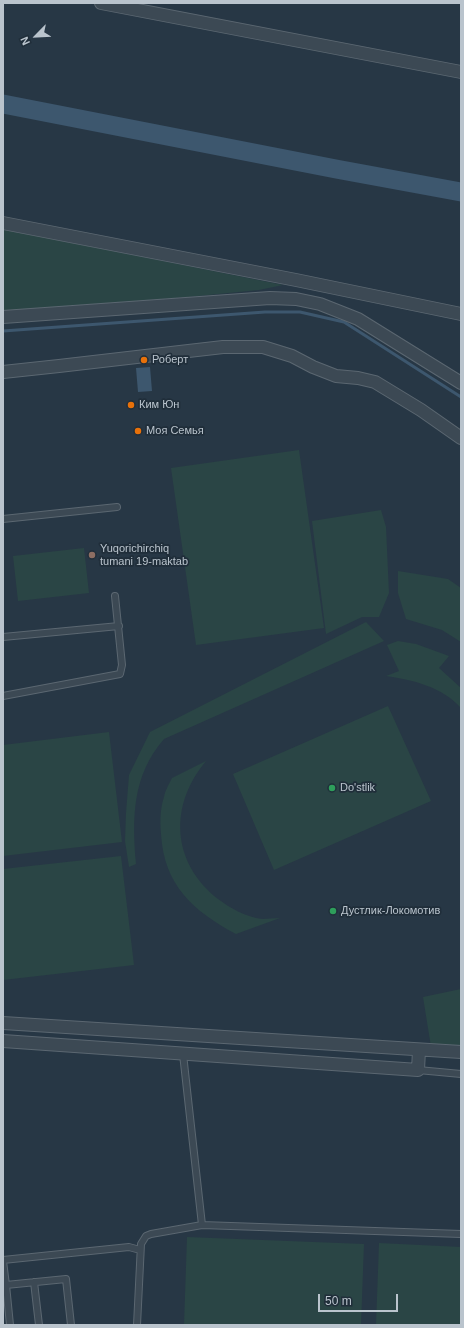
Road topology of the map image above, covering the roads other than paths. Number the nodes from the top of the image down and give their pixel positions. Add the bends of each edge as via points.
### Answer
1 (101, 3) edge
2 (461, 72) edge
3 (3, 223) edge
4 (461, 314) edge
5 (3, 317) edge
6 (3, 372) edge
7 (461, 384) edge
8 (461, 438) edge
9 (117, 507) dead end
10 (3, 519) edge
11 (116, 596) dead end
12 (119, 626) junction
13 (3, 637) edge
14 (3, 696) edge
15 (3, 1023) edge
16 (53, 1027) junction
17 (184, 1035) junction
18 (3, 1041) edge
19 (52, 1045) junction
20 (419, 1050) junction
21 (461, 1052) edge
22 (183, 1054) junction
23 (418, 1070) junction
24 (461, 1074) edge
25 (202, 1225) junction
26 (461, 1234) edge
27 (140, 1250) junction
28 (3, 1261) edge
29 (34, 1282) junction
30 (6, 1285) junction
31 (10, 1325) edge
32 (39, 1325) edge
33 (71, 1325) edge
34 (137, 1325) edge

1 - 2 street
3 - 4 street
5 - 7 street via 270,298 296,299 320,304 358,319
6 - 8 street via 223,347 263,347 292,356 336,376 375,382
9 - 10 lane
11 - 12 lane
12 - 13 lane
12 - 14 lane via 122,665 120,674
15 - 16 street
16 - 17 street
16 - 19 street
17 - 20 street
17 - 22 street
18 - 19 street
19 - 22 street
20 - 21 street
20 - 23 street
22 - 23 street
22 - 25 lane
23 - 24 lane
25 - 26 lane
25 - 27 lane via 146,1236 140,1244
27 - 28 lane via 129,1247
27 - 34 lane
28 - 30 lane
29 - 30 lane
29 - 32 lane
29 - 33 lane via 66,1278
30 - 31 lane

